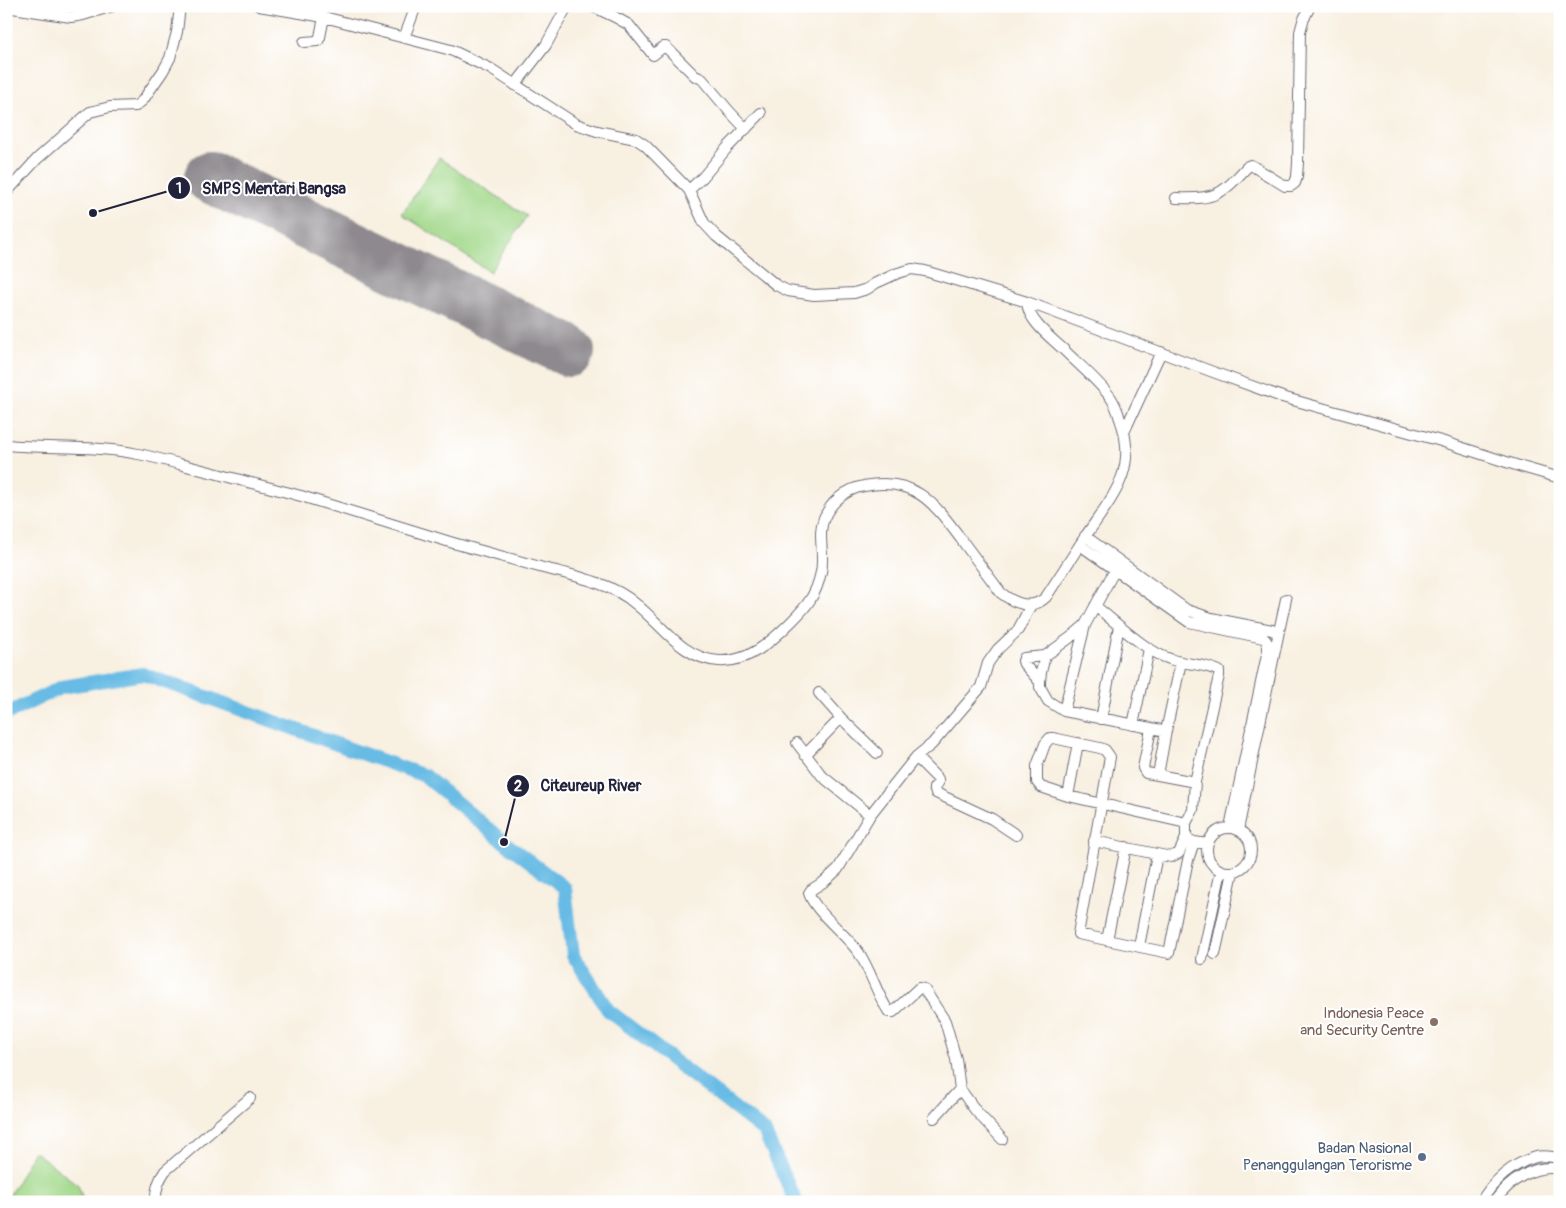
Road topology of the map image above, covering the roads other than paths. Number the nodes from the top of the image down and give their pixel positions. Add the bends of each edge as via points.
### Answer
1 (113, 6) edge
2 (180, 6) edge
3 (259, 6) edge
4 (416, 6) edge
5 (1310, 6) edge
6 (6, 7) edge
7 (597, 7) edge
8 (565, 8) edge
9 (322, 13) edge
10 (404, 38) junction
11 (304, 42) dead end
12 (515, 85) junction
13 (761, 113) dead end
14 (746, 129) junction
15 (689, 190) junction
16 (6, 192) edge
17 (1176, 198) dead end
18 (1027, 302) junction
19 (1161, 352) junction
20 (1124, 430) junction
21 (6, 445) edge
22 (1560, 478) edge
23 (1083, 541) junction
24 (1117, 566) junction
25 (1286, 599) dead end
26 (1031, 605) junction
27 (1095, 606) junction
28 (1086, 625) junction
29 (1119, 626) junction
30 (1278, 636) junction
31 (1149, 649) junction
32 (1045, 656) junction
33 (1181, 662) junction
34 (1040, 682) junction
35 (819, 693) dead end
36 (1064, 711) junction
37 (841, 718) junction
38 (1101, 719) junction
39 (1133, 725) junction
40 (1151, 729) junction
41 (1166, 731) junction
42 (797, 743) dead end
43 (1078, 743) junction
44 (877, 753) dead end
45 (805, 755) junction
46 (916, 758) junction
47 (1158, 775) junction
48 (1195, 782) junction
49 (1068, 796) junction
50 (1103, 803) junction
51 (870, 815) junction
52 (1186, 823) junction
53 (1234, 828) junction
54 (1016, 836) dead end
55 (1094, 840) junction
56 (1190, 840) junction
57 (1208, 844) junction
58 (1126, 847) junction
59 (1157, 855) junction
60 (1221, 871) junction
61 (1233, 872) junction
62 (1107, 940) junction
63 (1139, 946) junction
64 (1214, 954) dead end
65 (1202, 959) dead end
66 (960, 1089) junction
67 (250, 1098) dead end
68 (934, 1118) dead end
69 (1002, 1140) dead end
70 (1536, 1157) junction
71 (1560, 1158) edge
72 (1538, 1169) junction
73 (1560, 1169) edge
74 (156, 1202) edge
75 (1481, 1202) edge
76 (1494, 1202) edge

1 - 6 street via 71,18
2 - 16 street via 170,58 143,100 136,106 90,112
3 - 9 street
4 - 10 street
5 - 17 street via 1300,32 1295,183 1285,186 1251,165 1217,194 1202,198
7 - 14 street via 629,25 653,55 666,47 702,79
8 - 12 street via 546,45
9 - 10 street
9 - 11 street via 318,41
10 - 12 street via 451,50 481,63
12 - 15 street via 583,127 641,142
13 - 14 street
14 - 15 street
15 - 18 street via 704,223 716,236 792,293 814,296 854,293 898,273 918,269
18 - 19 street
18 - 20 street via 1028,312 1034,320 1111,399
19 - 20 street
19 - 22 street via 1282,397
20 - 23 street via 1127,445 1122,478
21 - 26 street via 136,454 298,496 581,578 625,596 688,652 712,660 730,661 757,651 778,635 810,602 823,560 821,530 826,515 843,495 861,486 898,485 919,492 943,514 1001,593 1010,600
23 - 24 street
23 - 26 street via 1046,597
24 - 27 street
24 - 30 street via 1186,610 1272,630
24 - 53 street via 1189,622 1267,640 1268,650
25 - 30 street
26 - 46 street via 1018,630 988,663 981,687
27 - 28 street
27 - 29 street
28 - 32 street
28 - 36 street
29 - 31 street
29 - 38 street
30 - 53 street
31 - 33 street
31 - 39 street
32 - 34 street
32 - 34 street via 1024,658 1023,661
33 - 41 street
33 - 48 street via 1218,669 1220,673
34 - 36 street via 1048,701
35 - 37 street
36 - 38 street
37 - 44 street
37 - 45 street
38 - 39 street
39 - 40 street
40 - 41 street
40 - 47 street via 1143,768 1146,773
41 - 47 street
42 - 45 street
43 - 49 street
43 - 49 street via 1050,738 1037,766 1037,782 1041,787
43 - 50 street via 1105,750 1110,757
45 - 51 street via 822,776
46 - 51 street
46 - 54 street via 938,779 934,788 936,793 992,819
47 - 48 street
48 - 52 street via 1193,810
49 - 50 street
50 - 52 street
50 - 55 street
51 - 66 street via 838,869 810,890 810,896 858,952 889,1012 919,988 924,989 944,1021 956,1059
52 - 56 street
53 - 57 street via 1222,828
53 - 61 street via 1246,834 1252,851 1244,867
55 - 58 street
55 - 62 street via 1078,932 1080,936
56 - 57 street
56 - 59 street via 1175,856
56 - 63 street via 1170,953
57 - 60 street via 1210,860
58 - 59 street
58 - 62 street
59 - 63 street
60 - 61 street
60 - 65 street
61 - 64 street
62 - 63 street
66 - 68 street
66 - 69 street
67 - 74 street via 165,1171 156,1190
70 - 71 street
70 - 72 street
70 - 75 street via 1503,1176
72 - 73 street
72 - 76 street via 1520,1176

